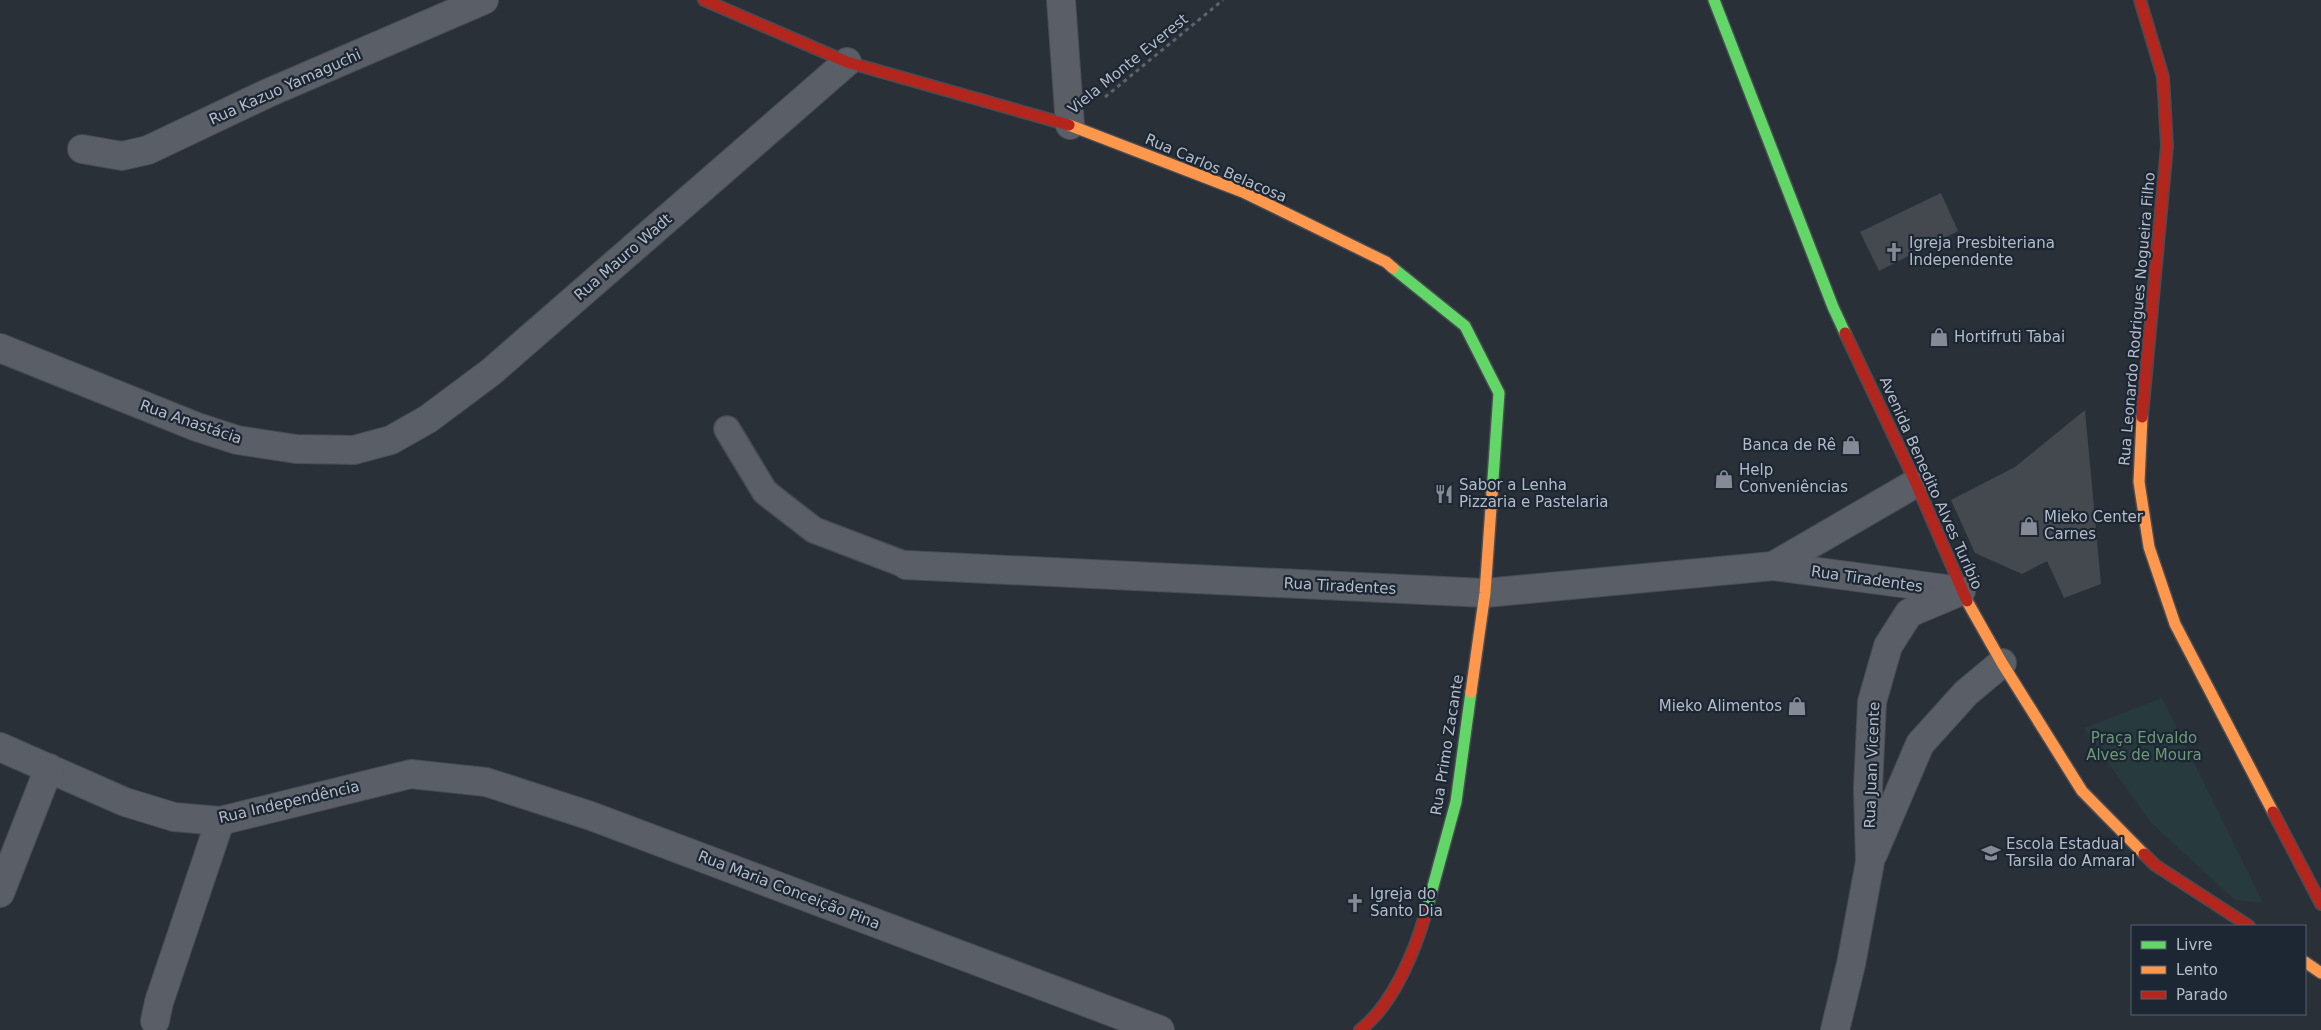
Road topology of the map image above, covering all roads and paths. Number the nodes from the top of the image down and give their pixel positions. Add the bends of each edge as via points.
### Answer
1 (484, 0) edge
2 (704, 0) edge
3 (1061, 0) edge
4 (1223, 0) edge
5 (1714, 0) edge
6 (2140, 0) edge
7 (847, 62) junction
8 (1070, 126) junction
9 (82, 149) dead end
10 (0, 348) edge
11 (727, 429) dead end
12 (391, 440) joint
13 (1916, 483) junction
14 (906, 565) joint
15 (1774, 566) junction
16 (1961, 591) junction
17 (1485, 593) junction
18 (2002, 663) junction
19 (0, 747) edge
20 (49, 768) junction
21 (411, 774) joint
22 (220, 821) junction
23 (1870, 862) junction
24 (0, 893) edge
25 (2321, 904) edge
26 (2247, 925) edge
27 (2306, 963) edge
28 (2321, 973) edge
29 (155, 1021) dead end
30 (1160, 1030) edge
31 (1360, 1030) edge
32 (1835, 1030) edge

1 - 9 street, Rua Kazuo Yamaguchi via 268,93 148,150 122,156
2 - 7 street, Rua Carlos Belacosa
3 - 8 street
4 - 8 path, Viela Monte Everest
5 - 13 street, Avenida Benedito Alves Turíbio via 1833,308
6 - 25 street, Rua Leonardo Rodrigues Nogueira Filho via 2163,77 2166,146 2139,482 2149,547 2175,624
7 - 8 street, Rua Carlos Belacosa
7 - 12 street, Rua Mauro Wadt via 491,372 428,419
8 - 17 street, Rua Carlos Belacosa via 1243,192 1386,262 1465,326 1499,393
10 - 12 street, Rua Anastácia via 237,440 296,449 354,450
11 - 14 lane via 765,492 814,530
13 - 15 street, Rua Tiradentes
13 - 16 street, Avenida Benedito Alves Turíbio
14 - 17 street, Rua Tiradentes
15 - 16 street, Rua Tiradentes
15 - 17 street, Rua Tiradentes
16 - 18 street, Avenida Benedito Alves Turíbio
16 - 23 street, Rua Juan Vicente via 1909,613 1888,646 1872,702 1868,788
17 - 31 street, Rua Primo Zacante via 1456,802 1421,930 1396,986
18 - 23 street, Rua Juan Vicente via 1966,693 1920,744
18 - 26 street, Avenida Benedito Alves Turíbio via 2082,791 2155,865
19 - 20 street, Rua Independência
20 - 22 street, Rua Independência via 125,802 174,817
20 - 24 street
21 - 22 street, Rua Independência
21 - 30 street, Rua Maria Conceição Pina via 486,782 591,816
22 - 29 street
23 - 32 street, Rua Juan Vicente
27 - 28 street

